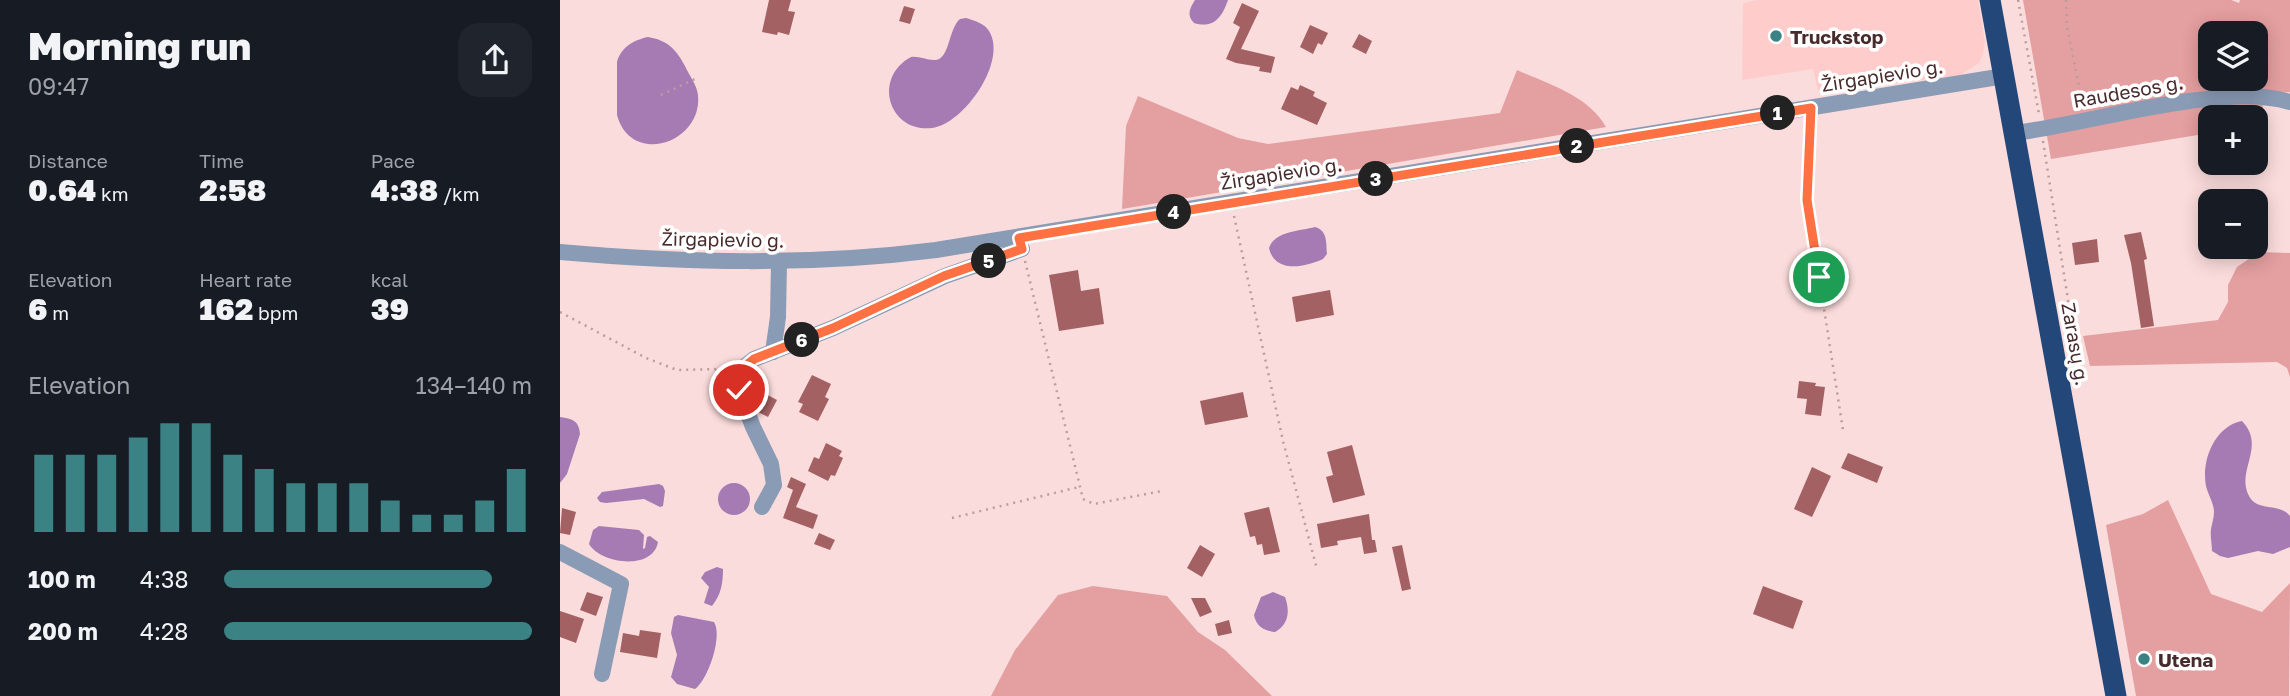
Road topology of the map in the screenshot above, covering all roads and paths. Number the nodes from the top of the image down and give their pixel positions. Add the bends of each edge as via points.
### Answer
1 (1990, 0) edge
2 (2018, 0) edge
3 (2066, 0) edge
4 (2004, 76) junction
5 (697, 78) dead end
6 (661, 95) dead end
7 (2290, 102) edge
8 (1811, 108) junction
9 (2086, 120) junction
10 (2042, 129) junction
11 (2015, 133) junction
12 (1231, 203) junction
13 (1022, 249) joint
14 (560, 252) edge
15 (779, 262) junction
16 (560, 312) edge
17 (773, 352) junction
18 (2077, 357) dead end
19 (742, 369) junction
20 (1843, 430) dead end
21 (1080, 487) junction
22 (1162, 491) dead end
23 (762, 507) dead end
24 (952, 518) dead end
25 (560, 552) edge
26 (1317, 569) dead end
27 (602, 674) dead end
28 (2116, 696) edge

1 - 4 highway, Zarasų g.
2 - 10 path
3 - 9 path
4 - 8 street, Žirgapievio g.
4 - 11 highway, Zarasų g.
5 - 6 path
7 - 9 street, Raudesos g. via 2240,94
8 - 12 street, Žirgapievio g.
8 - 20 path via 1807,200
9 - 10 street, Raudesos g.
10 - 11 street, Raudesos g.
10 - 18 path
11 - 28 highway, Zarasų g.
12 - 15 street, Žirgapievio g. via 936,250
12 - 26 path via 1283,441
13 - 17 street via 944,276
13 - 21 path
14 - 15 street, Žirgapievio g.
15 - 17 street
16 - 19 path via 677,370
17 - 19 street
19 - 23 street via 739,390 771,464 774,485
21 - 22 path via 1083,499 1094,504
21 - 24 path
25 - 27 street via 621,584

